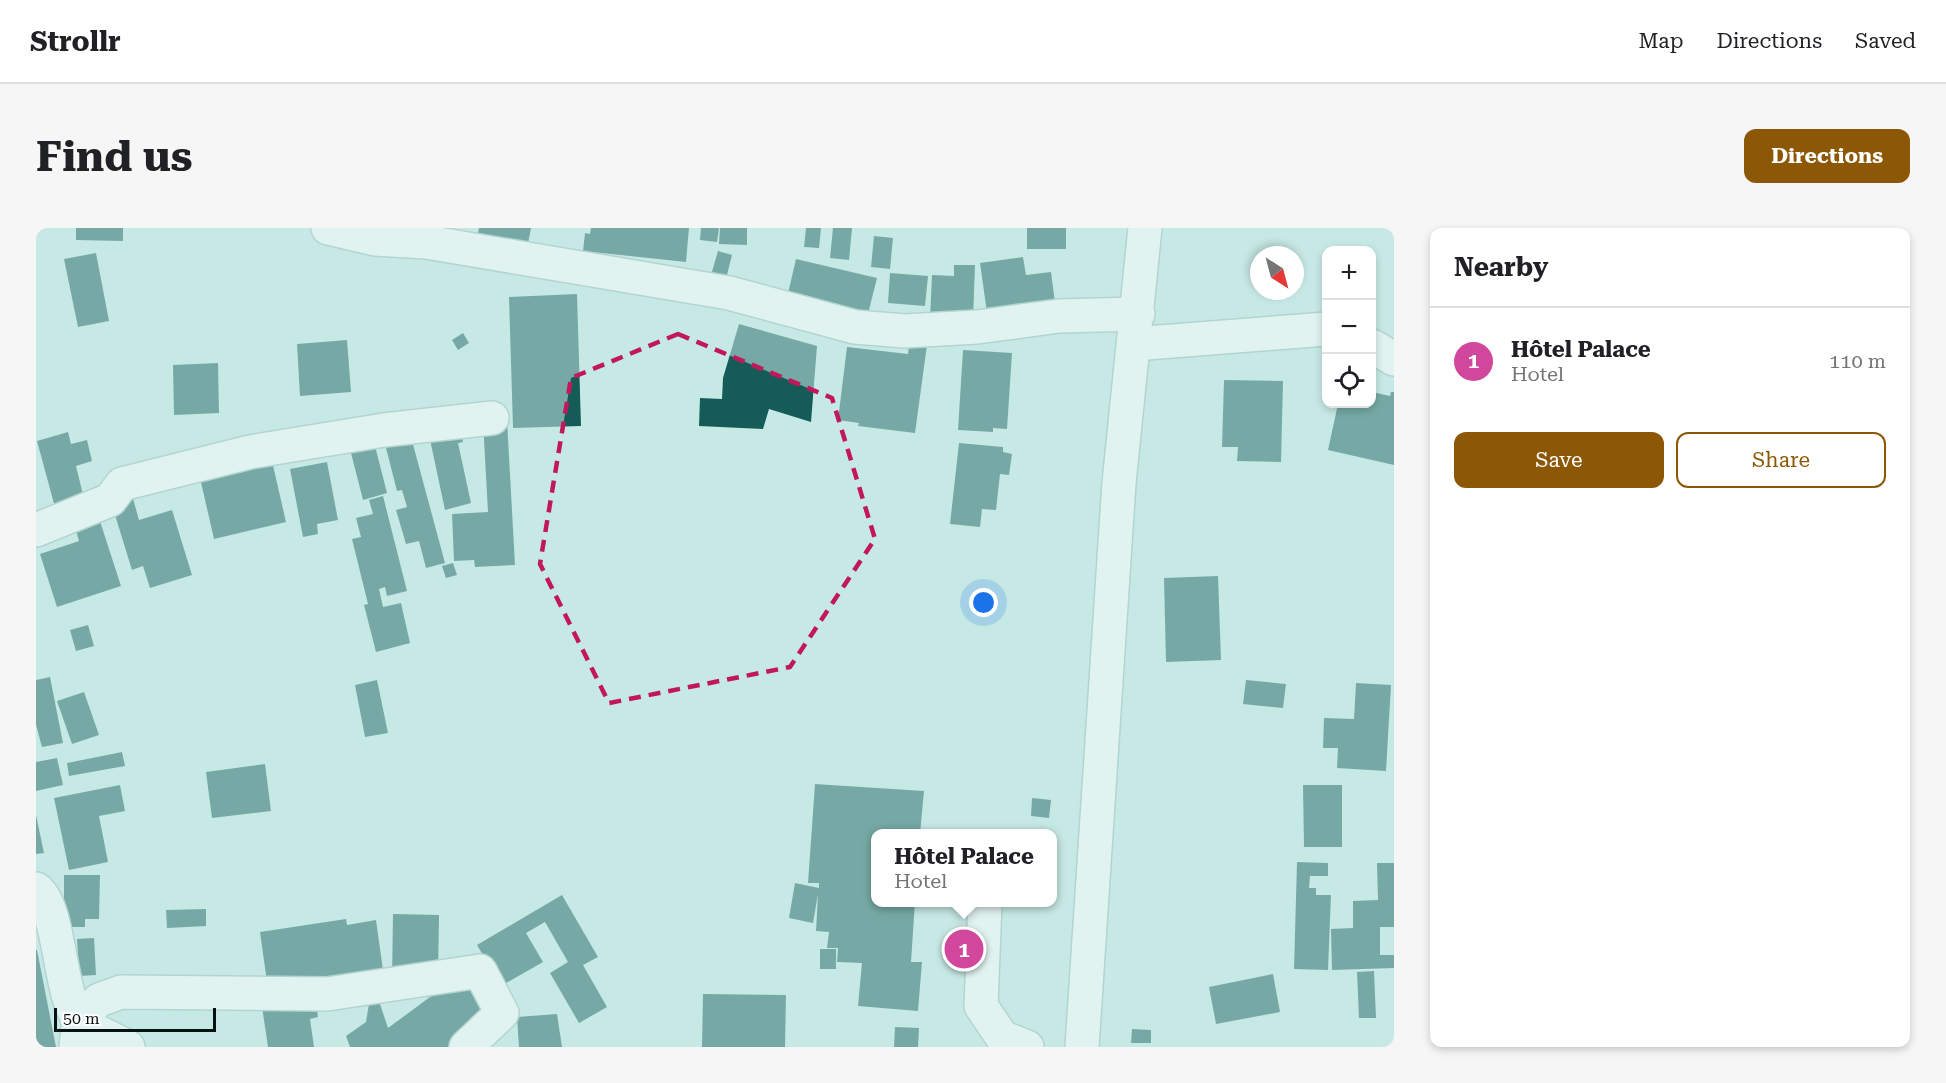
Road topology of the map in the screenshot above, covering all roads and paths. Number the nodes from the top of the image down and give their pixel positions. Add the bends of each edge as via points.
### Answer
1 (328, 228) edge
2 (1145, 228) edge
3 (1136, 329) junction
4 (1322, 329) edge
5 (1376, 349) edge
6 (1394, 359) edge
7 (492, 418) dead end
8 (36, 530) edge
9 (36, 889) edge
10 (985, 907) edge
11 (78, 1033) edge
12 (128, 1047) edge
13 (466, 1047) edge
14 (1027, 1047) edge
15 (1082, 1047) edge

1 - 3 street via 375,239 426,242 729,293 855,327 905,331 1059,316
2 - 3 street
3 - 4 street
3 - 15 street via 1119,483
5 - 6 street
7 - 8 street via 261,450 146,478 122,484 110,500
9 - 11 street via 51,917
10 - 14 street via 981,1006 1002,1037
11 - 12 street
11 - 13 street via 99,1000 121,992 327,994 480,972 502,1013

